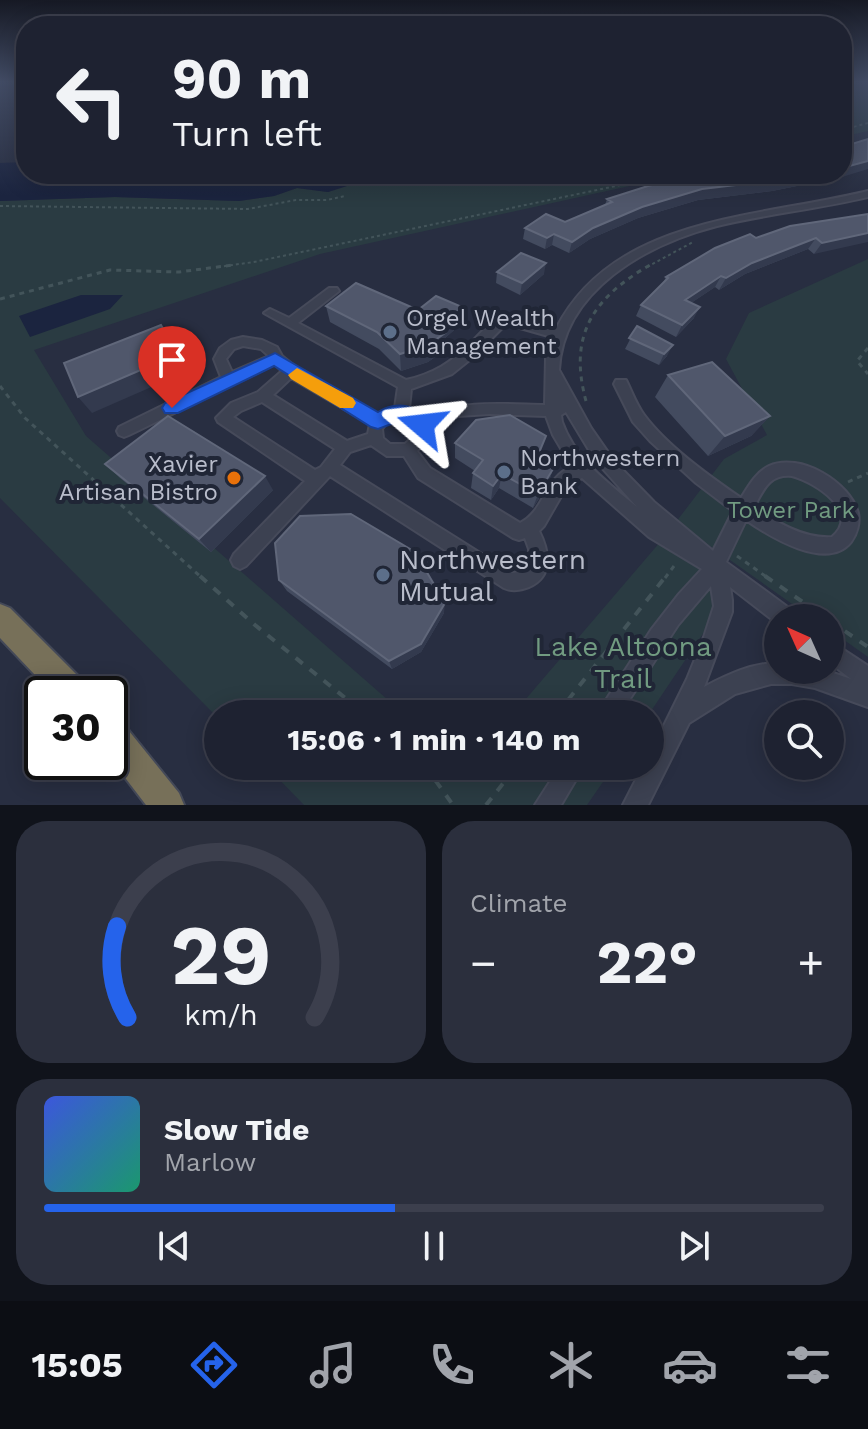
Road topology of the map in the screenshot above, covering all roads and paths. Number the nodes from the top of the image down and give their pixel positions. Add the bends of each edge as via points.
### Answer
1 (625, 184) edge
2 (868, 194) edge
3 (345, 196) dead end
4 (0, 206) edge
5 (696, 241) dead end
6 (333, 291) dead end
7 (0, 299) edge
8 (270, 313) dead end
9 (290, 323) junction
10 (557, 334) junction
11 (868, 348) edge
12 (275, 359) junction
13 (550, 367) junction
14 (291, 371) junction
15 (868, 374) edge
16 (229, 379) junction
17 (621, 384) dead end
18 (405, 385) junction
19 (0, 386) edge
20 (263, 396) junction
21 (581, 409) junction
22 (551, 411) junction
23 (402, 412) junction
24 (421, 422) junction
25 (376, 430) junction
26 (124, 431) dead end
27 (345, 448) junction
28 (408, 450) junction
29 (584, 471) junction
30 (868, 473) edge
31 (323, 474) junction
32 (834, 490) junction
33 (745, 510) junction
34 (530, 530) junction
35 (722, 546) junction
36 (684, 553) junction
37 (240, 560) dead end
38 (717, 567) junction
39 (767, 604) edge
40 (805, 604) edge
41 (0, 618) edge
42 (844, 631) edge
43 (868, 647) edge
44 (844, 661) edge
45 (56, 676) edge
46 (868, 679) edge
47 (868, 696) edge
48 (348, 700) edge
49 (568, 700) edge
50 (617, 700) edge
51 (681, 715) junction
52 (128, 755) edge
53 (435, 780) edge
54 (506, 780) edge
55 (564, 780) edge
56 (167, 805) edge
57 (453, 805) edge
58 (486, 805) edge
59 (547, 805) edge
60 (635, 805) edge

1 - 7 path via 254,262 166,273 110,270
2 - 10 street via 744,215 661,242 595,286
3 - 4 path via 248,209
5 - 21 path via 645,267 591,316 577,356
6 - 9 street
8 - 9 street
9 - 18 street
10 - 13 street
10 - 18 street via 505,320 454,368
11 - 15 path via 857,361
12 - 14 street
12 - 16 street
12 - 16 street via 260,342 241,342 220,359
13 - 21 street
13 - 22 street
14 - 20 street
14 - 25 street
16 - 26 street
17 - 33 street via 639,420 660,442
18 - 23 street
19 - 48 path via 25,418
20 - 27 street
20 - 31 street via 223,418
21 - 22 street
21 - 38 street via 611,468
22 - 24 street via 481,406
22 - 29 street
23 - 24 street
23 - 25 street via 389,414
24 - 28 street via 421,438
25 - 27 street
25 - 28 street via 387,450
27 - 31 street
28 - 34 street via 424,473 519,532
29 - 34 street via 570,472 559,481
29 - 36 street
30 - 32 path
31 - 34 street via 510,582 524,582 540,562 540,548
31 - 37 street
32 - 33 street via 804,473 777,470 766,475
32 - 33 street via 850,515 850,529 831,546 795,539
33 - 35 street
35 - 38 street
35 - 40 path
36 - 38 street
36 - 49 path
38 - 39 street
38 - 50 street via 696,585
38 - 51 street via 724,608
41 - 45 highway
42 - 43 path
44 - 46 street
47 - 51 street via 832,681 763,672 710,693
51 - 60 street
52 - 56 highway
53 - 57 path
54 - 58 path
55 - 59 street

